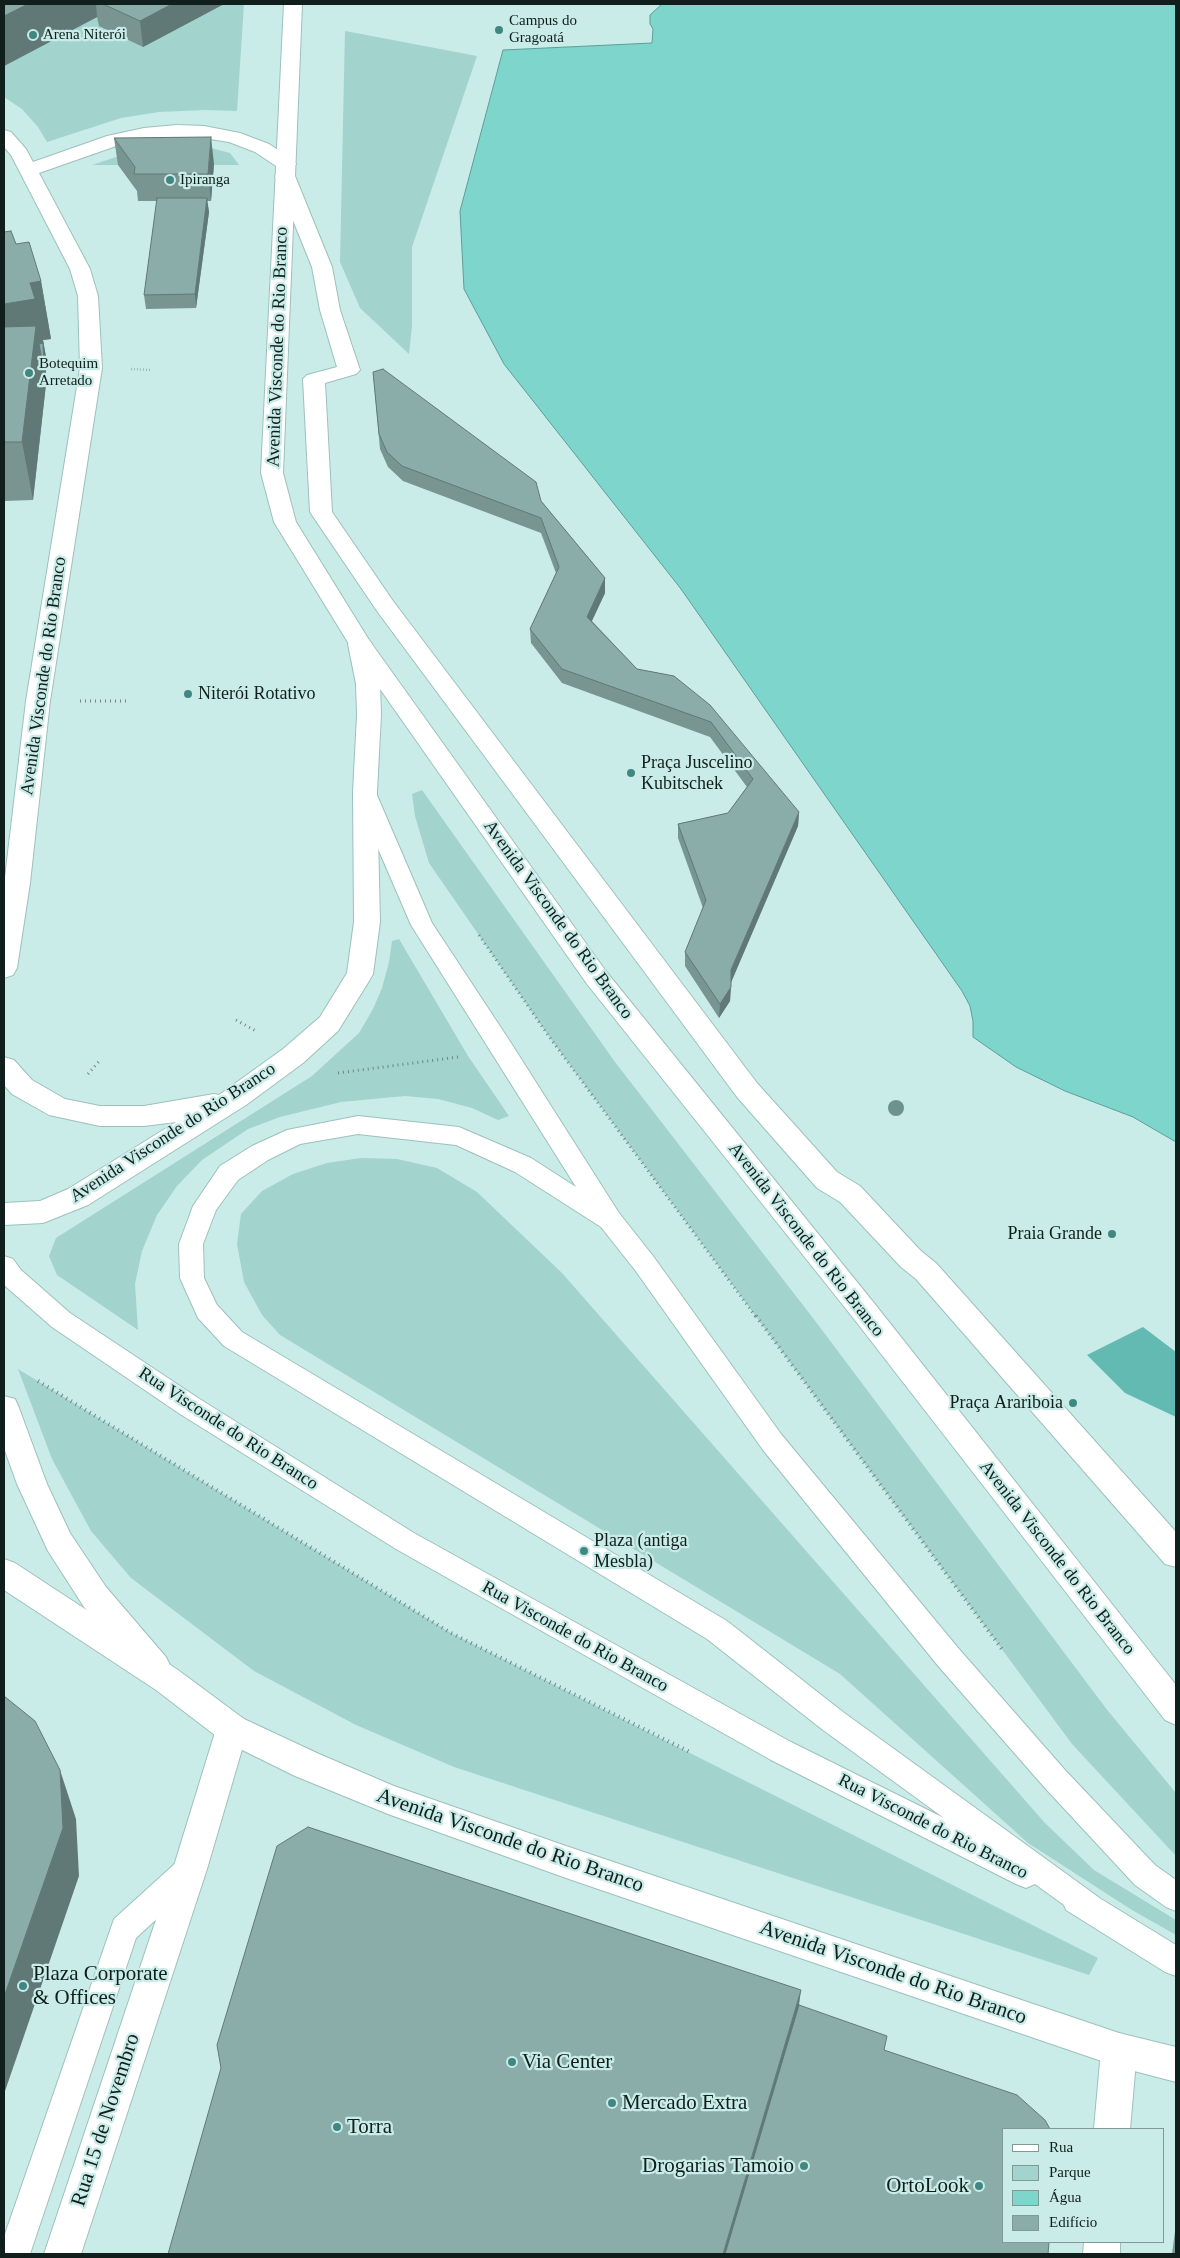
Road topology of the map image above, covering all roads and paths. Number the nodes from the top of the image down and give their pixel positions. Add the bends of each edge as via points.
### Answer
1 (293, 4) edge
2 (4, 136) edge
3 (29, 170) junction
4 (286, 170) junction
5 (360, 644) junction
6 (365, 792) junction
7 (478, 934) dead end
8 (4, 968) edge
9 (4, 1067) edge
10 (236, 1098) junction
11 (4, 1214) edge
12 (610, 1220) junction
13 (4, 1266) edge
14 (35, 1379) dead end
15 (4, 1408) edge
16 (1172, 1545) edge
17 (4, 1573) edge
18 (1009, 1658) dead end
19 (167, 1680) junction
20 (1176, 1710) edge
21 (232, 1729) junction
22 (694, 1754) dead end
23 (190, 1869) junction
24 (1176, 1897) edge
25 (1090, 1907) junction
26 (1176, 1962) edge
27 (1119, 2050) junction
28 (1176, 2065) edge
29 (1112, 2128) edge
30 (14, 2254) edge
31 (62, 2254) edge

1 - 4 street, Avenida Visconde do Rio Branco
2 - 3 street, Avenida Visconde do Rio Branco
3 - 4 street via 114,140 177,131 233,137 262,148
3 - 8 street, Avenida Visconde do Rio Branco via 80,269 88,296 91,368 38,701
4 - 5 street, Avenida Visconde do Rio Branco via 272,473 285,522
4 - 16 street via 322,267 330,310 349,370 314,379 321,512 385,606 747,1090 828,1180 850,1194 932,1278
5 - 6 street, Avenida Visconde do Rio Branco via 368,684
5 - 20 street, Avenida Visconde do Rio Branco via 596,976
6 - 10 street, Avenida Visconde do Rio Branco via 367,922 360,974 329,1024
6 - 12 lane via 422,925 504,1049
7 - 18 path via 550,1038
9 - 10 street via 22,1087 59,1108 100,1116 153,1115
10 - 11 street, Avenida Visconde do Rio Branco via 78,1197 43,1212
12 - 24 lane via 772,1442 949,1658 1055,1780 1145,1875
12 - 25 lane via 523,1165 459,1136 358,1126 295,1136 229,1173 205,1206 191,1244 192,1278 207,1311 232,1339 717,1630 833,1721
13 - 25 lane, Rua Visconde do Rio Branco via 61,1320 189,1406 406,1541 781,1751
14 - 22 path via 451,1633
15 - 19 street, Avenida Visconde do Rio Branco via 32,1484 59,1542 95,1598
17 - 19 street
19 - 21 street, Avenida Visconde do Rio Branco
21 - 23 street, Rua 15 de Novembro
21 - 27 street, Avenida Visconde do Rio Branco via 388,1799
23 - 30 lane via 124,1929
23 - 31 street, Rua 15 de Novembro
25 - 26 lane, Rua Visconde do Rio Branco
27 - 28 street, Avenida Visconde do Rio Branco
27 - 29 street

